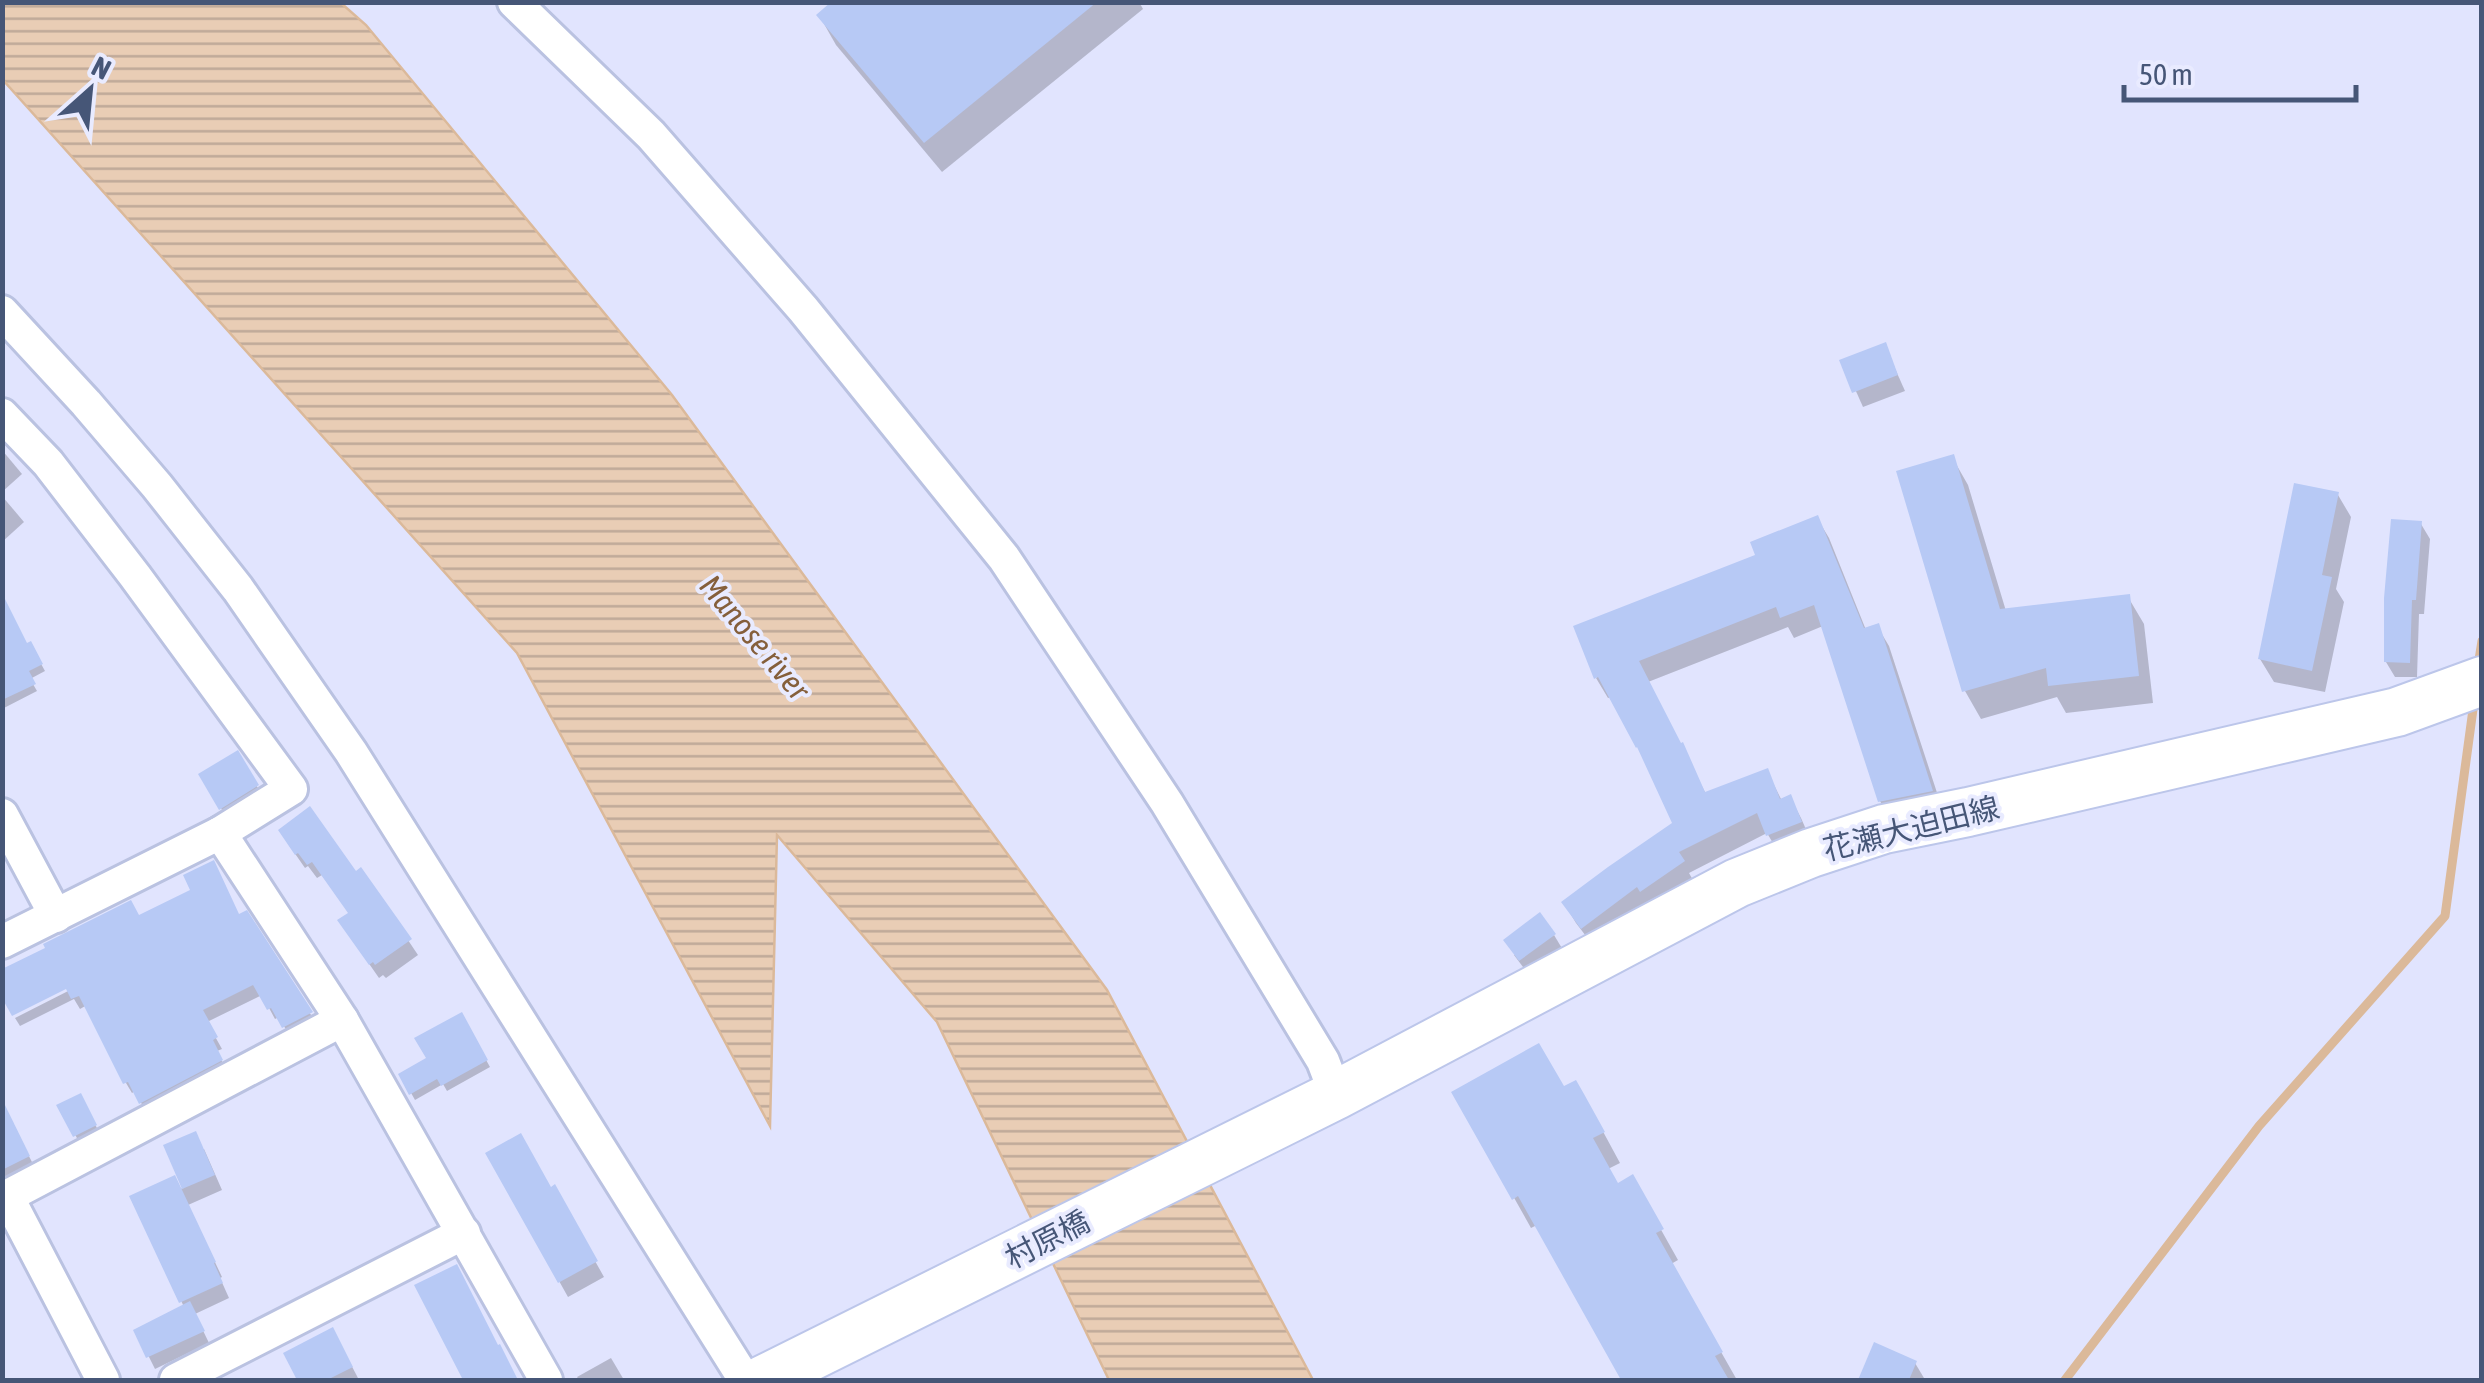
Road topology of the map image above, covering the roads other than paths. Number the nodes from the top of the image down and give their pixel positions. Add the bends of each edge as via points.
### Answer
1 (514, 2) edge
2 (2, 312) edge
3 (2, 415) edge
4 (2482, 682) edge
5 (2, 815) edge
6 (220, 833) junction
7 (56, 916) junction
8 (2, 942) edge
9 (342, 1020) junction
10 (1330, 1098) junction
11 (5, 1198) edge
12 (464, 1234) junction
13 (760, 1379) edge
14 (103, 1380) edge
15 (176, 1380) edge
16 (546, 1380) edge

1 - 10 street via 651,135 803,309 1004,558 1168,804 1323,1061
2 - 13 street via 238,589 352,752
3 - 6 street via 135,576 290,790
4 - 10 street, 花瀬大迫田線 via 2397,712 1884,829 1810,854 1737,883
5 - 7 street
6 - 7 street
6 - 9 street
7 - 8 street
9 - 11 street
9 - 12 street
10 - 13 street, 村原橋
11 - 14 street
12 - 15 street
12 - 16 street

